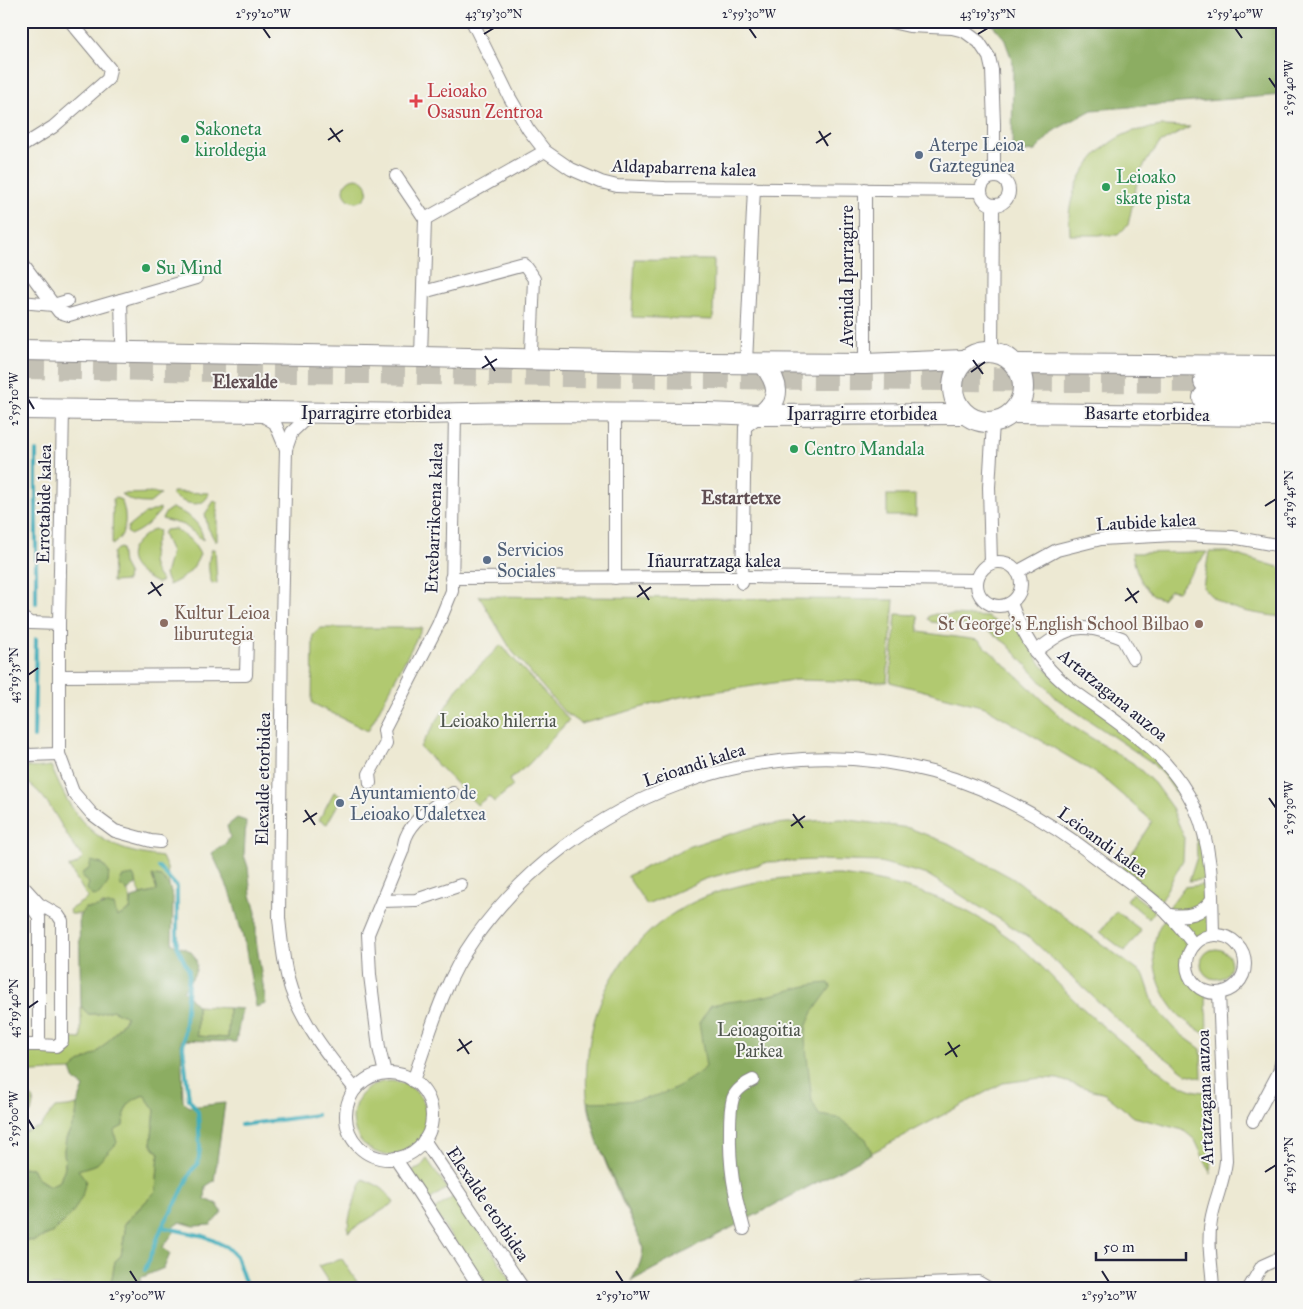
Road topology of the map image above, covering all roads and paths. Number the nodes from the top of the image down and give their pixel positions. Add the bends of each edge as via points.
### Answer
1 (472, 21) edge
2 (887, 21) edge
3 (72, 22) edge
4 (21, 147) edge
5 (545, 152) junction
6 (396, 176) dead end
7 (994, 176) junction
8 (754, 188) junction
9 (865, 189) junction
10 (980, 191) junction
11 (994, 205) junction
12 (425, 219) junction
13 (21, 261) edge
14 (196, 278) dead end
15 (423, 292) junction
16 (121, 300) junction
17 (67, 301) dead end
18 (21, 302) edge
19 (53, 305) junction
20 (122, 340) dead end
21 (21, 350) edge
22 (531, 352) dead end
23 (992, 352) junction
24 (421, 357) junction
25 (964, 360) junction
26 (746, 363) junction
27 (865, 364) junction
28 (1014, 364) junction
29 (1282, 366) edge
30 (1282, 382) edge
31 (1282, 399) edge
32 (21, 409) edge
33 (63, 409) junction
34 (259, 412) junction
35 (312, 413) junction
36 (455, 413) junction
37 (615, 413) junction
38 (1012, 413) junction
39 (964, 414) junction
40 (761, 415) junction
41 (1282, 416) edge
42 (738, 421) junction
43 (992, 423) junction
44 (286, 448) junction
45 (1282, 546) edge
46 (991, 563) junction
47 (1017, 572) junction
48 (451, 578) junction
49 (615, 578) junction
50 (742, 580) junction
51 (977, 580) junction
52 (1011, 603) junction
53 (23, 621) edge
54 (59, 624) junction
55 (247, 638) dead end
56 (1035, 652) junction
57 (1133, 658) dead end
58 (59, 676) junction
59 (21, 749) edge
60 (59, 754) junction
61 (370, 784) dead end
62 (453, 792) dead end
63 (160, 842) dead end
64 (21, 884) edge
65 (461, 885) dead end
66 (1212, 899) junction
67 (21, 900) edge
68 (382, 901) junction
69 (1169, 915) junction
70 (1214, 935) junction
71 (1194, 945) junction
72 (1219, 994) junction
73 (21, 1045) edge
74 (39, 1045) junction
75 (1282, 1059) edge
76 (385, 1073) junction
77 (413, 1080) junction
78 (753, 1080) dead end
79 (355, 1089) junction
80 (1252, 1121) dead end
81 (424, 1140) junction
82 (395, 1158) junction
83 (744, 1229) dead end
84 (1282, 1257) edge
85 (974, 1285) edge
86 (480, 1288) edge
87 (523, 1288) edge
88 (859, 1288) edge
89 (988, 1288) edge
90 (1213, 1288) edge
91 (1249, 1288) edge

1 - 5 street, Aldapabarrena kalea via 528,129
2 - 7 street via 909,26 952,28 964,31 979,42 989,57 992,70
3 - 4 street via 110,69 108,79 52,127
5 - 8 street, Aldapabarrena kalea via 585,176 617,186
5 - 12 street
6 - 12 street
7 - 10 street via 983,182
7 - 11 street via 1003,179 1009,190 1003,203
8 - 9 street, Aldapabarrena kalea
8 - 26 street
9 - 10 street, Aldapabarrena kalea
9 - 27 street, Avenida Iparragirre
10 - 11 street via 986,202
11 - 23 street
12 - 15 street
13 - 19 street
14 - 16 street
15 - 22 street via 524,265 534,279
15 - 24 street
16 - 19 street via 69,315 59,312
16 - 20 street
17 - 19 street
18 - 19 street
21 - 24 main road
23 - 25 main road via 977,353
23 - 28 main road
24 - 26 main road
25 - 27 main road
25 - 39 main road via 952,383 953,395
26 - 27 main road
26 - 40 main road via 773,375 776,390 772,404
28 - 29 main road
28 - 38 main road via 1021,375 1023,388 1021,400
30 - 31 highway via 1206,389
32 - 33 main road, Iparragirre etorbidea
33 - 34 main road, Iparragirre etorbidea
33 - 54 street, Errotabide kalea
34 - 35 main road, Iparragirre etorbidea
34 - 44 street, Elexalde etorbidea via 275,423
35 - 36 main road, Iparragirre etorbidea
35 - 44 street, Elexalde etorbidea via 292,432
36 - 37 main road, Iparragirre etorbidea
36 - 48 street, Etxebarrikoena kalea
37 - 42 main road, Iparragirre etorbidea
37 - 49 street
38 - 41 main road, Basarte etorbidea
38 - 43 main road
39 - 40 main road, Iparragirre etorbidea
39 - 43 main road via 979,422
40 - 42 main road, Iparragirre etorbidea
42 - 50 street
43 - 46 street
44 - 79 street, Elexalde etorbidea via 280,926 288,981 304,1018 328,1056
45 - 47 street, Laubide kalea via 1232,537 1174,535 1101,539 1057,550
46 - 47 street via 1006,563
46 - 51 street
47 - 52 street via 1020,592
48 - 49 street, Iñaurratzaga kalea
48 - 61 street, Etxebarrikoena kalea via 452,591 438,625 384,730 386,743 369,774
49 - 50 street, Iñaurratzaga kalea
50 - 51 street, Iñaurratzaga kalea
51 - 52 street via 979,594 984,600 997,606
52 - 56 street, Artatzagana auzoa via 1018,623
53 - 54 street
54 - 58 street, Errotabide kalea
55 - 58 street via 246,675
56 - 57 street, Artatzagana auzoa via 1058,635 1077,627 1098,629 1122,638
56 - 66 street, Artatzagana auzoa via 1060,680 1141,739 1174,773 1191,799 1203,828 1210,862
58 - 60 street, Errotabide kalea
59 - 60 street via 28,755
60 - 63 street, Errotabide kalea via 73,792 92,814 115,831
62 - 68 street via 416,821 410,830
64 - 74 street via 39,904 62,921 62,1041 56,1046
65 - 68 street via 416,900
66 - 69 street via 1190,916
66 - 70 street, Artatzagana auzoa
67 - 74 street via 27,900 39,917
68 - 76 street via 368,934 370,975
69 - 71 street, Leioandi kalea
69 - 77 street, Leioandi kalea via 1079,844 1035,814 960,781 872,760 816,758 759,762 703,776 649,796 598,822 551,857 509,896 473,940 445,990
70 - 71 street
70 - 72 street via 1225,936 1235,942 1245,962 1244,973 1238,983
71 - 72 street via 1187,961 1190,978 1202,990
72 - 90 street, Artatzagana auzoa via 1226,1160 1211,1220 1209,1245
73 - 74 street
75 - 80 street via 1279,1072
76 - 77 street via 400,1074
76 - 79 street
77 - 81 street via 430,1102 430,1128
78 - 83 street via 734,1096 730,1113 730,1168
79 - 82 street via 348,1102 346,1116 356,1144 380,1158
81 - 82 street via 416,1149
81 - 87 street, Elexalde etorbidea
82 - 86 street
84 - 91 street via 1262,1266
85 - 88 street
85 - 89 street via 978,1282

